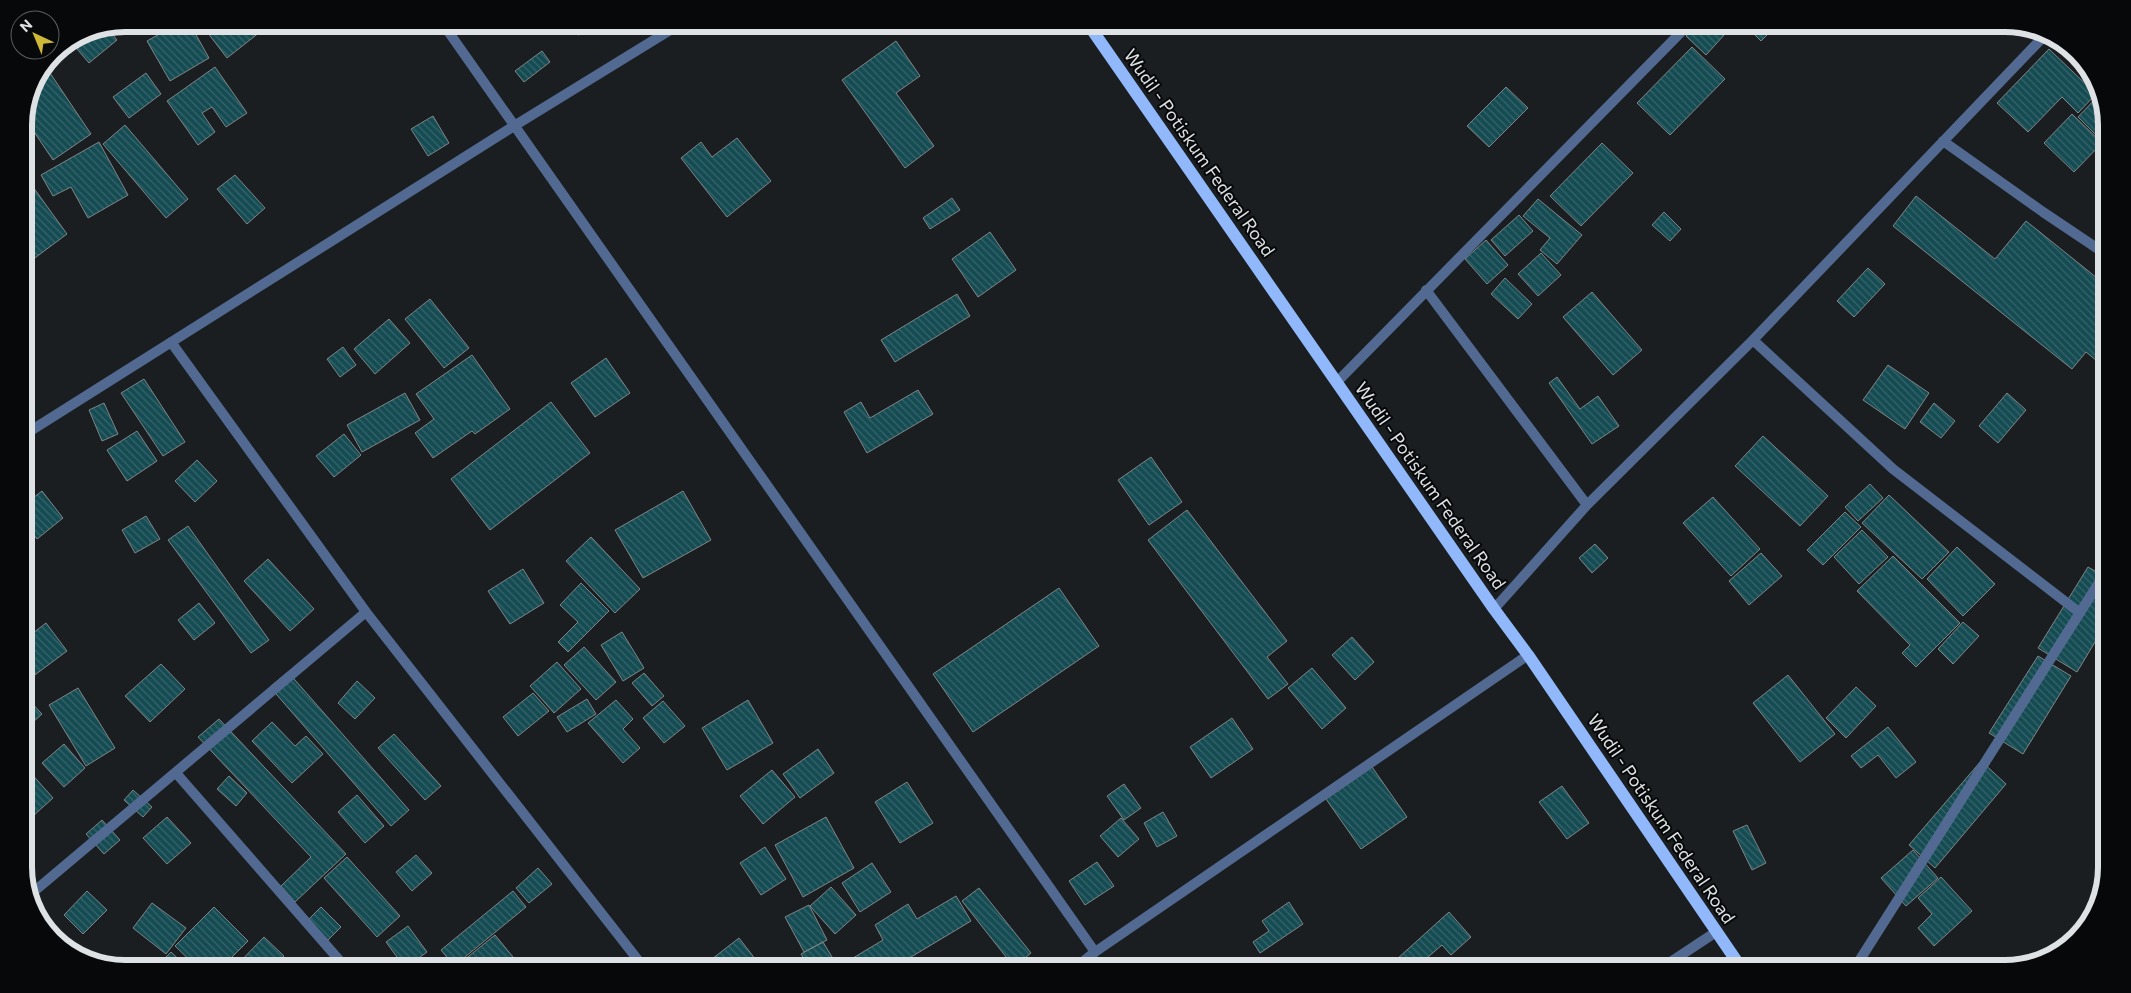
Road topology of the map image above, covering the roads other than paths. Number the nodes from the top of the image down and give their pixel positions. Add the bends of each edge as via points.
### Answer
1 (449, 32) edge
2 (667, 32) edge
3 (1094, 32) edge
4 (1681, 32) edge
5 (2040, 39) edge
6 (514, 126) junction
7 (1943, 141) junction
8 (2098, 249) edge
9 (1426, 290) junction
10 (1753, 340) junction
11 (171, 342) junction
12 (1337, 382) junction
13 (33, 429) edge
14 (1587, 505) junction
15 (2098, 584) edge
16 (1494, 609) junction
17 (366, 612) junction
18 (2080, 613) junction
19 (1528, 655) junction
20 (176, 773) junction
21 (35, 890) edge
22 (1716, 932) junction
23 (1095, 952) junction
24 (339, 960) edge
25 (638, 960) edge
26 (1085, 960) edge
27 (1674, 960) edge
28 (1736, 960) edge
29 (1860, 960) edge

1 - 6 street
2 - 6 street
3 - 12 main road, Wudil - Potiskum Federal Road
4 - 9 street
5 - 7 street
6 - 11 street
6 - 23 street
7 - 8 street
7 - 10 street
9 - 12 street
9 - 14 street
10 - 14 street
10 - 18 street via 1893,469
11 - 13 street
11 - 17 street
12 - 16 main road, Wudil - Potiskum Federal Road
14 - 16 street
15 - 18 street
16 - 19 main road, Wudil - Potiskum Federal Road
17 - 20 street
17 - 25 street
18 - 29 street
19 - 22 main road, Wudil - Potiskum Federal Road
19 - 23 street
20 - 21 street
20 - 24 street
22 - 27 street
22 - 28 main road, Wudil - Potiskum Federal Road
23 - 26 street

